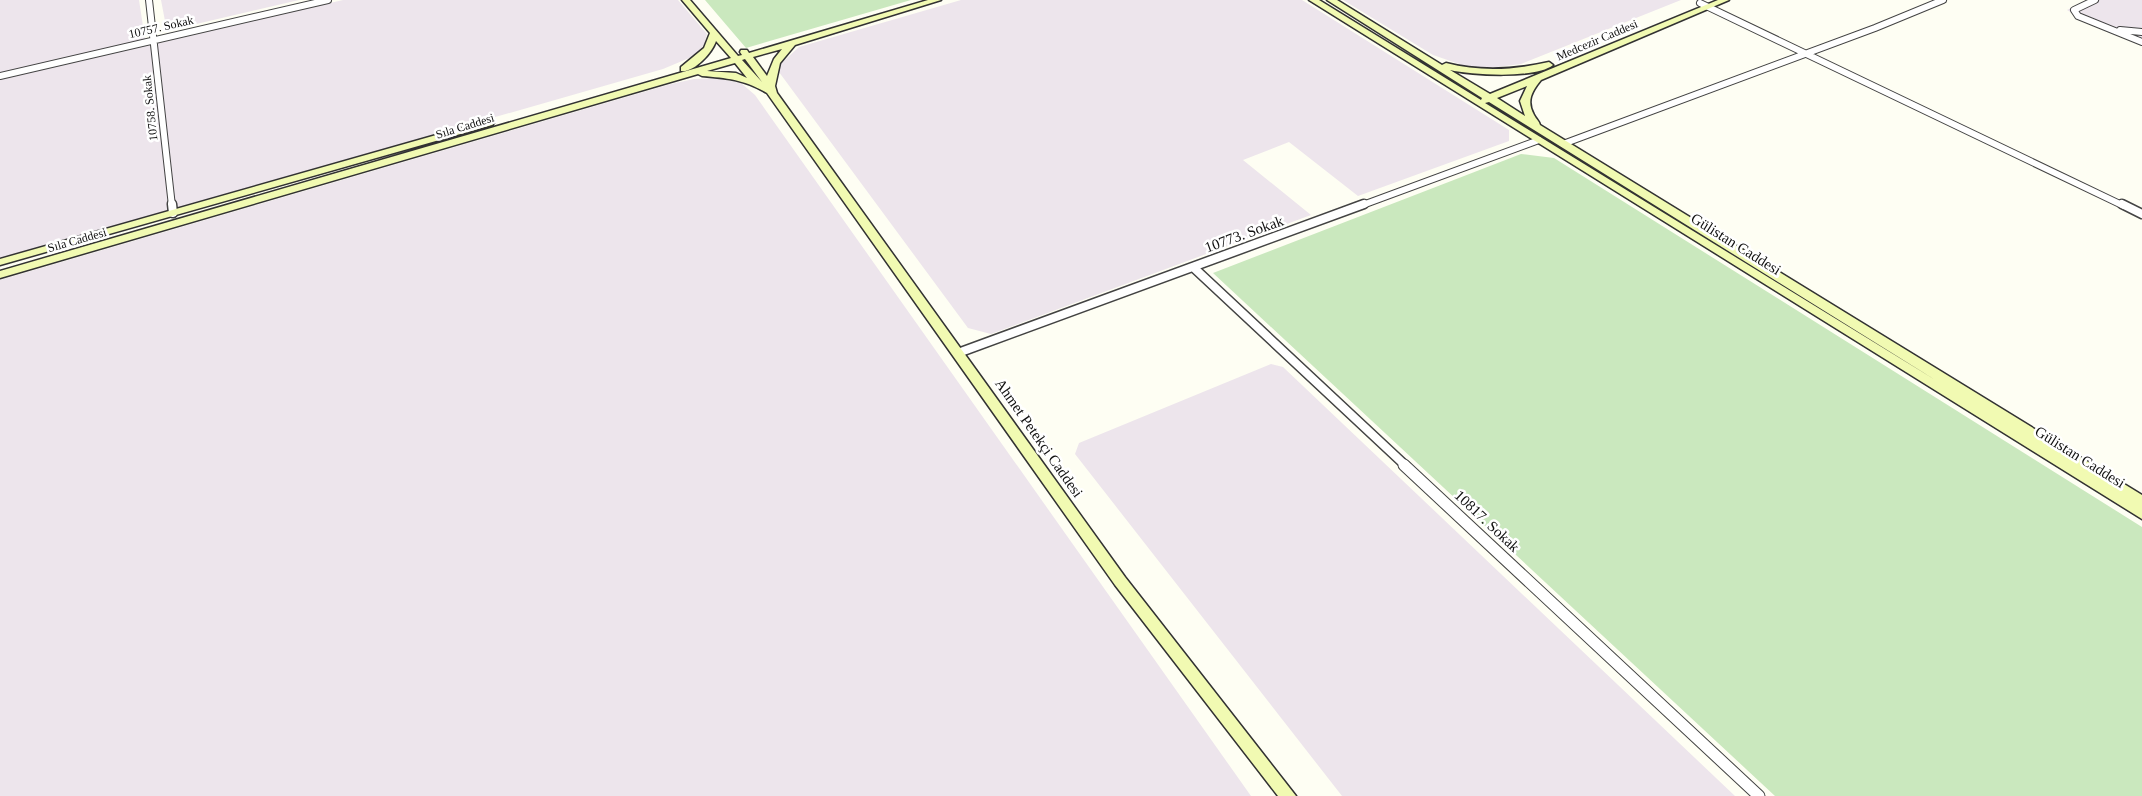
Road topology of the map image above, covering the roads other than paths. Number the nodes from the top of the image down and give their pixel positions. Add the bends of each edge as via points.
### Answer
1 (149, 0) edge
2 (328, 0) edge
3 (686, 0) edge
4 (922, 0) edge
5 (937, 0) edge
6 (1313, 0) edge
7 (1331, 0) edge
8 (1723, 0) edge
9 (1943, 0) edge
10 (2095, 0) edge
11 (1706, 3) edge
12 (2109, 29) junction
13 (2142, 32) edge
14 (714, 33) junction
15 (154, 40) junction
16 (800, 41) junction
17 (2142, 42) edge
18 (1809, 53) junction
19 (740, 56) junction
20 (1431, 61) junction
21 (1550, 65) junction
22 (686, 71) junction
23 (0, 76) edge
24 (1537, 78) junction
25 (768, 89) junction
26 (1481, 98) junction
27 (1542, 136) junction
28 (1563, 144) junction
29 (173, 213) junction
30 (2142, 214) edge
31 (0, 262) edge
32 (1193, 267) junction
33 (0, 275) edge
34 (958, 353) junction
35 (2142, 502) edge
36 (2142, 514) edge
37 (1288, 796) edge
38 (1760, 796) edge

1 - 15 street, 10758. Sokak
2 - 15 street, 10757. Sokak
3 - 14 street, Ahmet Petekçi Caddesi
4 - 19 street, Sıla Caddesi
5 - 16 street, Sıla Caddesi
6 - 26 street, Gülistan Caddesi
7 - 20 street, Gülistan Caddesi
8 - 11 street, Medcezir Caddesi
9 - 18 street
10 - 12 street via 2074,10 2078,16
11 - 18 street
11 - 21 street, Medcezir Caddesi
11 - 24 street, Medcezir Caddesi
12 - 13 street
12 - 17 street
14 - 19 street, Ahmet Petekçi Caddesi
14 - 22 street via 706,51
15 - 23 street, 10757. Sokak
15 - 29 street, 10758. Sokak
16 - 19 street, Sıla Caddesi
16 - 25 street via 782,52 773,66
18 - 28 street
18 - 30 street
19 - 22 street, Sıla Caddesi
19 - 25 street, Ahmet Petekçi Caddesi
20 - 21 street via 1460,70 1496,74
20 - 26 street, Gülistan Caddesi
21 - 26 street, Medcezir Caddesi
22 - 25 street via 736,76
22 - 29 street, Sıla Caddesi
22 - 33 street, Sıla Caddesi
24 - 26 street, Medcezir Caddesi
24 - 27 street via 1528,88 1524,104
25 - 34 street, Ahmet Petekçi Caddesi
26 - 27 street, Gülistan Caddesi
27 - 28 street, Gülistan Caddesi
27 - 32 street, 10773. Sokak
27 - 36 street, Gülistan Caddesi
28 - 35 street, Gülistan Caddesi
29 - 31 street, Sıla Caddesi
32 - 34 street, 10773. Sokak
32 - 38 street, 10817. Sokak
34 - 37 street, Ahmet Petekçi Caddesi via 1120,581

